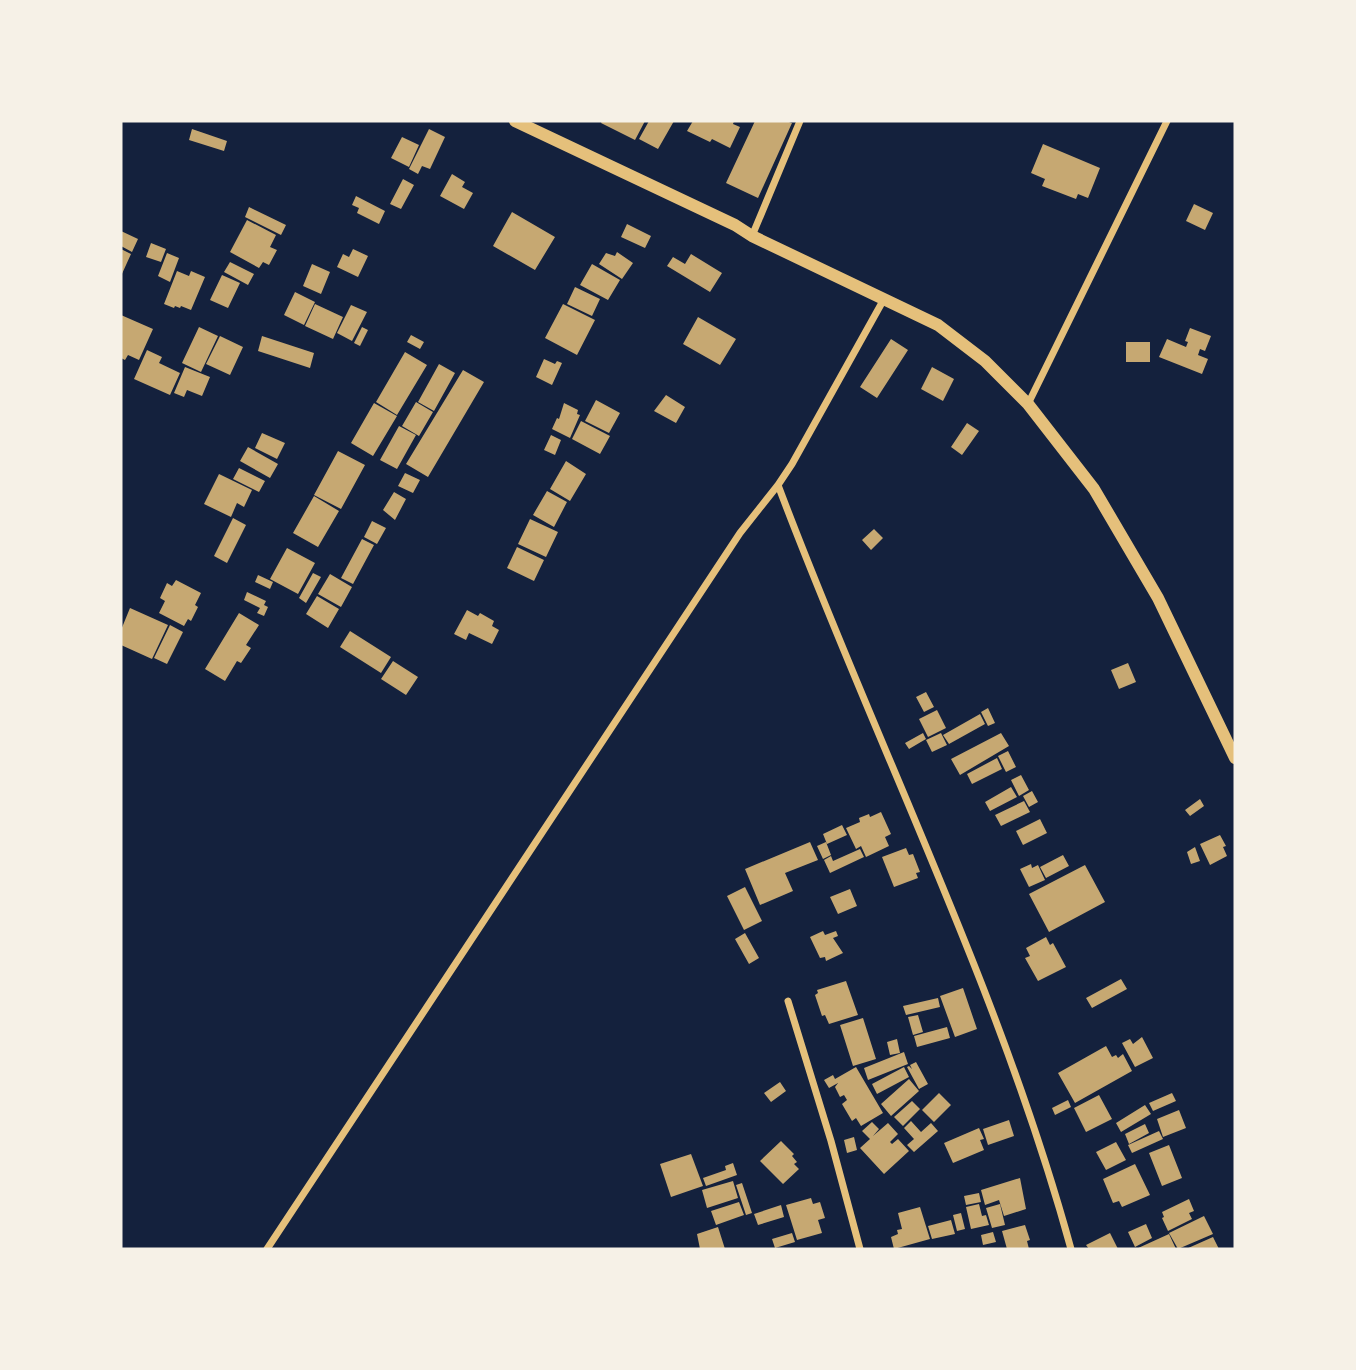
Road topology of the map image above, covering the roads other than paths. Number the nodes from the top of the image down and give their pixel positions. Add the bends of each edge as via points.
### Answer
1 (514, 121) edge
2 (800, 121) edge
3 (1167, 121) edge
4 (752, 236) junction
5 (884, 299) junction
6 (1028, 404) junction
7 (778, 485) junction
8 (1235, 758) edge
9 (788, 1001) dead end
10 (267, 1249) edge
11 (860, 1249) edge
12 (1072, 1249) edge

1 - 4 main road
2 - 4 street
3 - 6 street
4 - 5 main road
5 - 6 main road via 937,326 985,361
5 - 7 street
6 - 8 main road via 1094,489 1158,598
7 - 10 street via 740,533
7 - 12 street via 820,597 977,970 1049,1167
9 - 11 street

